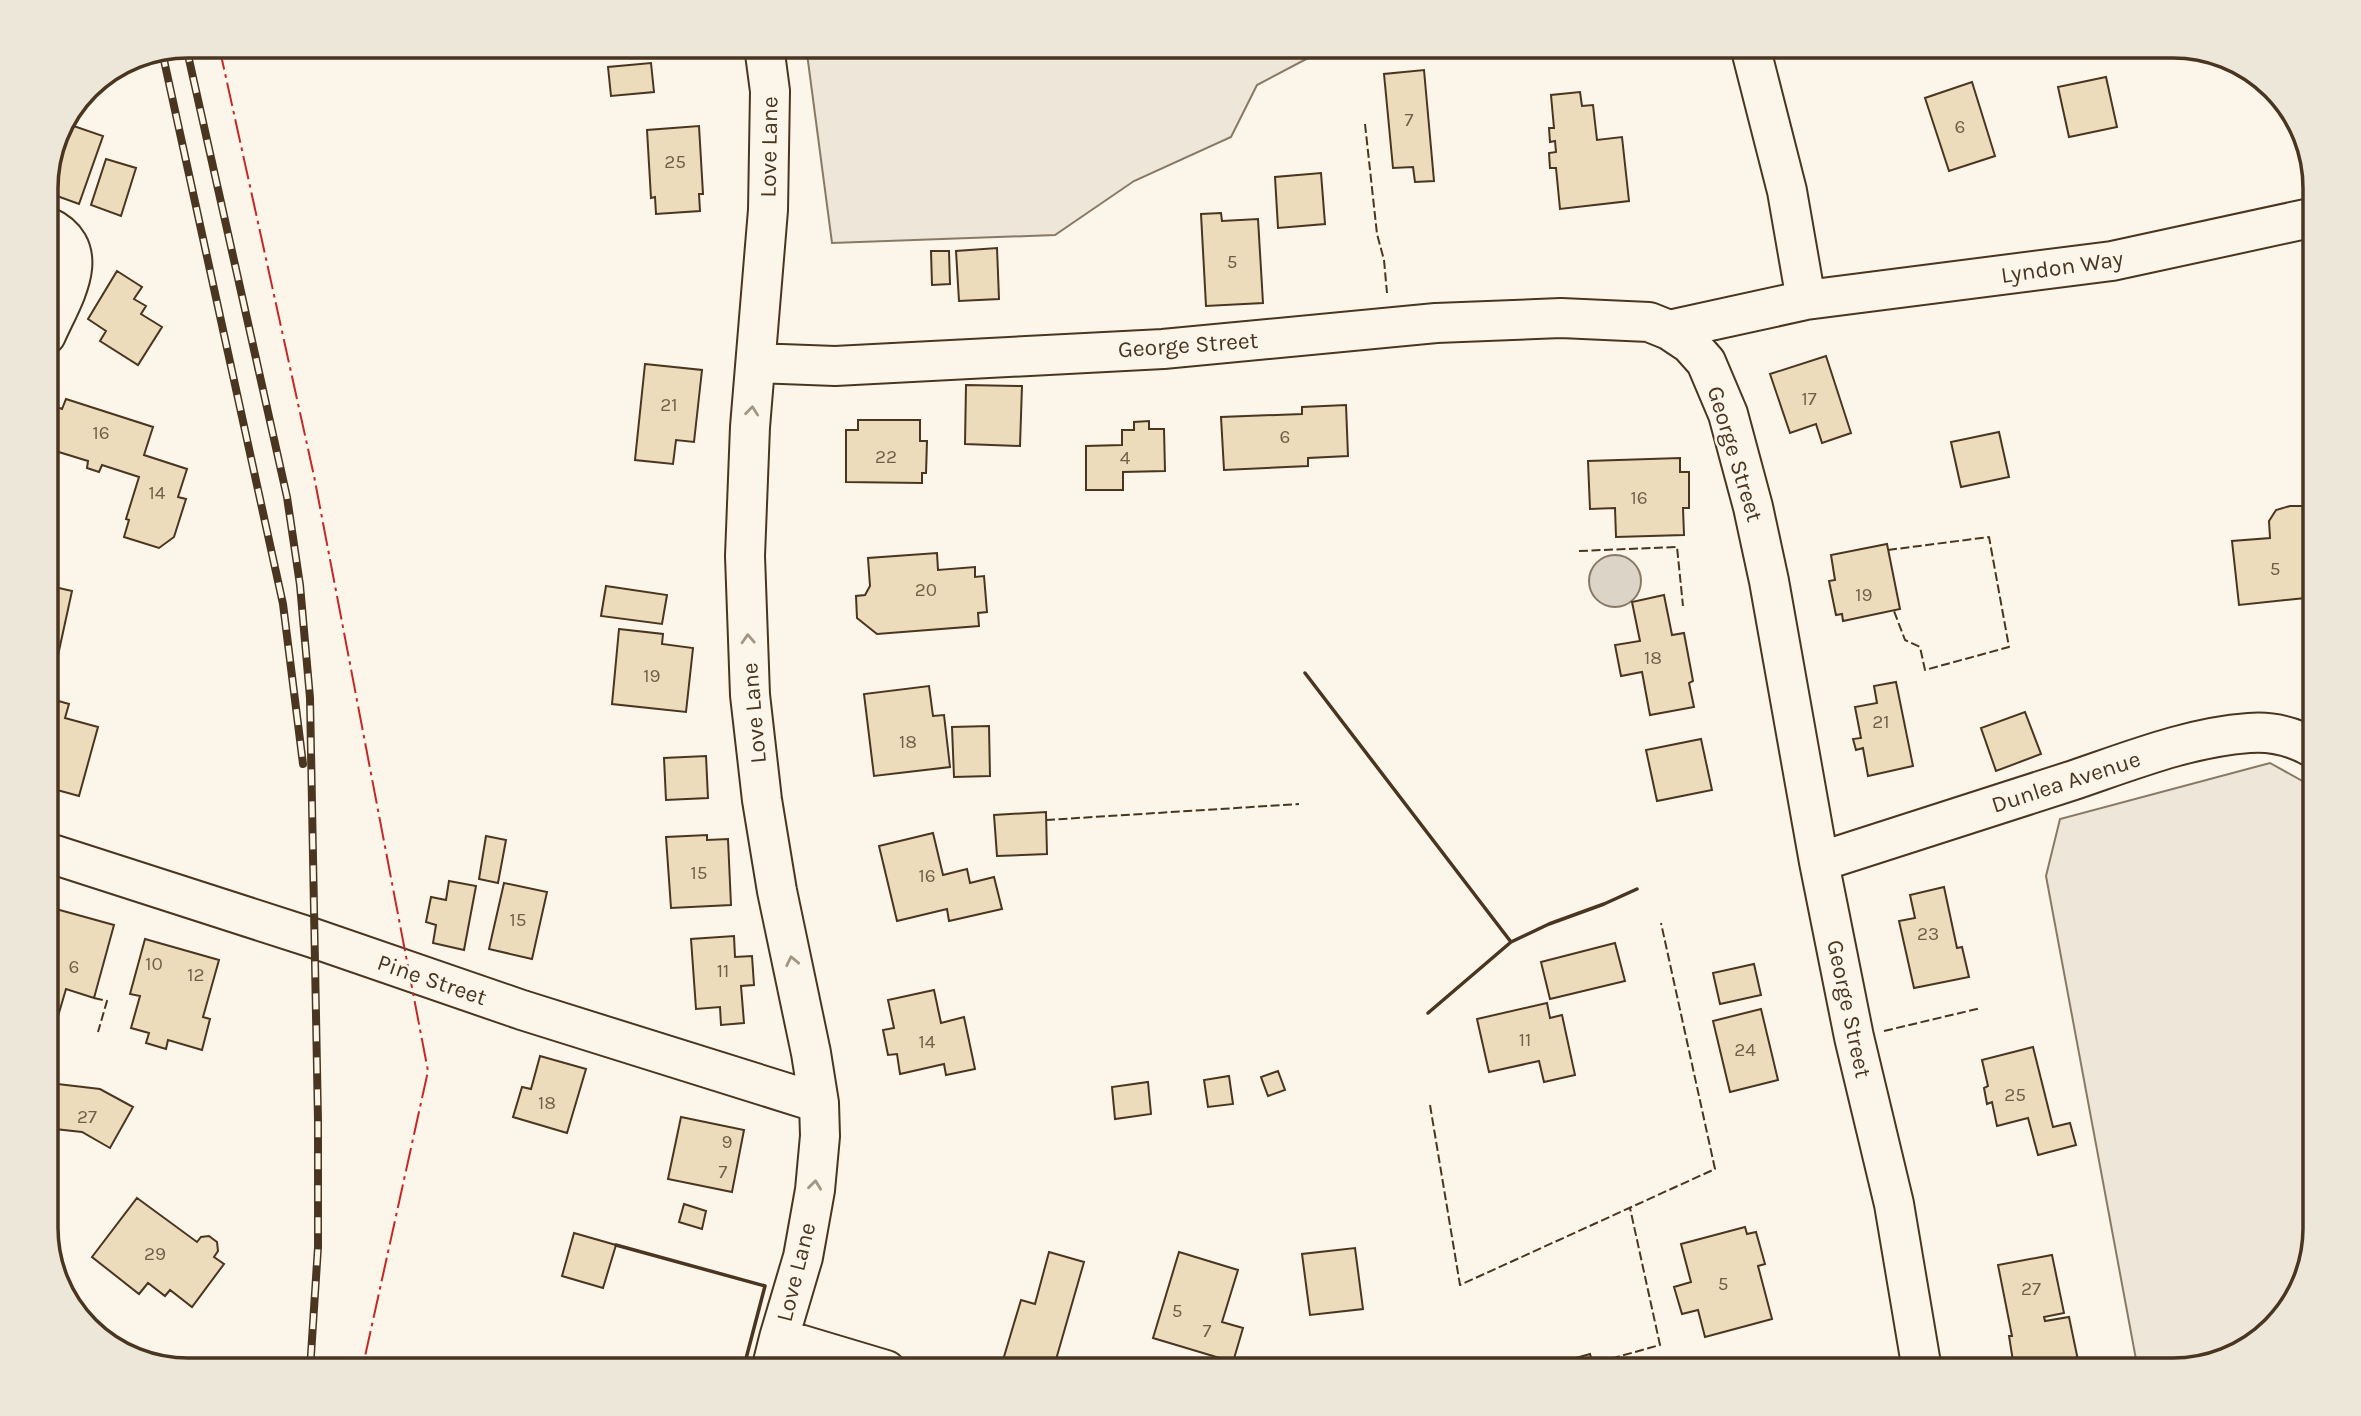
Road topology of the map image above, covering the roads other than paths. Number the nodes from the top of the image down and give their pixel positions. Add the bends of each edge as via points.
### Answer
1 (766, 58) edge
2 (1753, 58) edge
3 (2303, 220) edge
4 (58, 233) edge
5 (1806, 300) junction
6 (58, 308) edge
7 (1669, 330) junction
8 (757, 363) junction
9 (2303, 742) edge
10 (58, 856) edge
11 (1819, 862) junction
12 (819, 1103) junction
13 (775, 1354) edge
14 (803, 1358) edge
15 (1916, 1358) edge

1 - 8 street, Love Lane via 770,91 768,184
2 - 5 street via 1787,191
3 - 5 street, Lyndon Way via 2112,261
4 - 6 street via 72,254 74,268
5 - 7 street, Lyndon Way
7 - 8 street, George Street via 1649,322 1561,318 1436,323 1163,349 835,366
7 - 11 street, George Street via 1706,362 1745,474 1769,581
12 -> 8 street, Love Lane via 777,891 750,695 745,556
9 - 11 street, Dunlea Avenue via 2250,733 2159,752
10 - 12 street, Pine Street via 526,1012
11 - 15 street, George Street via 1894,1204
13 -> 12 street, Love Lane via 803,1257 815,1189
13 - 14 street

